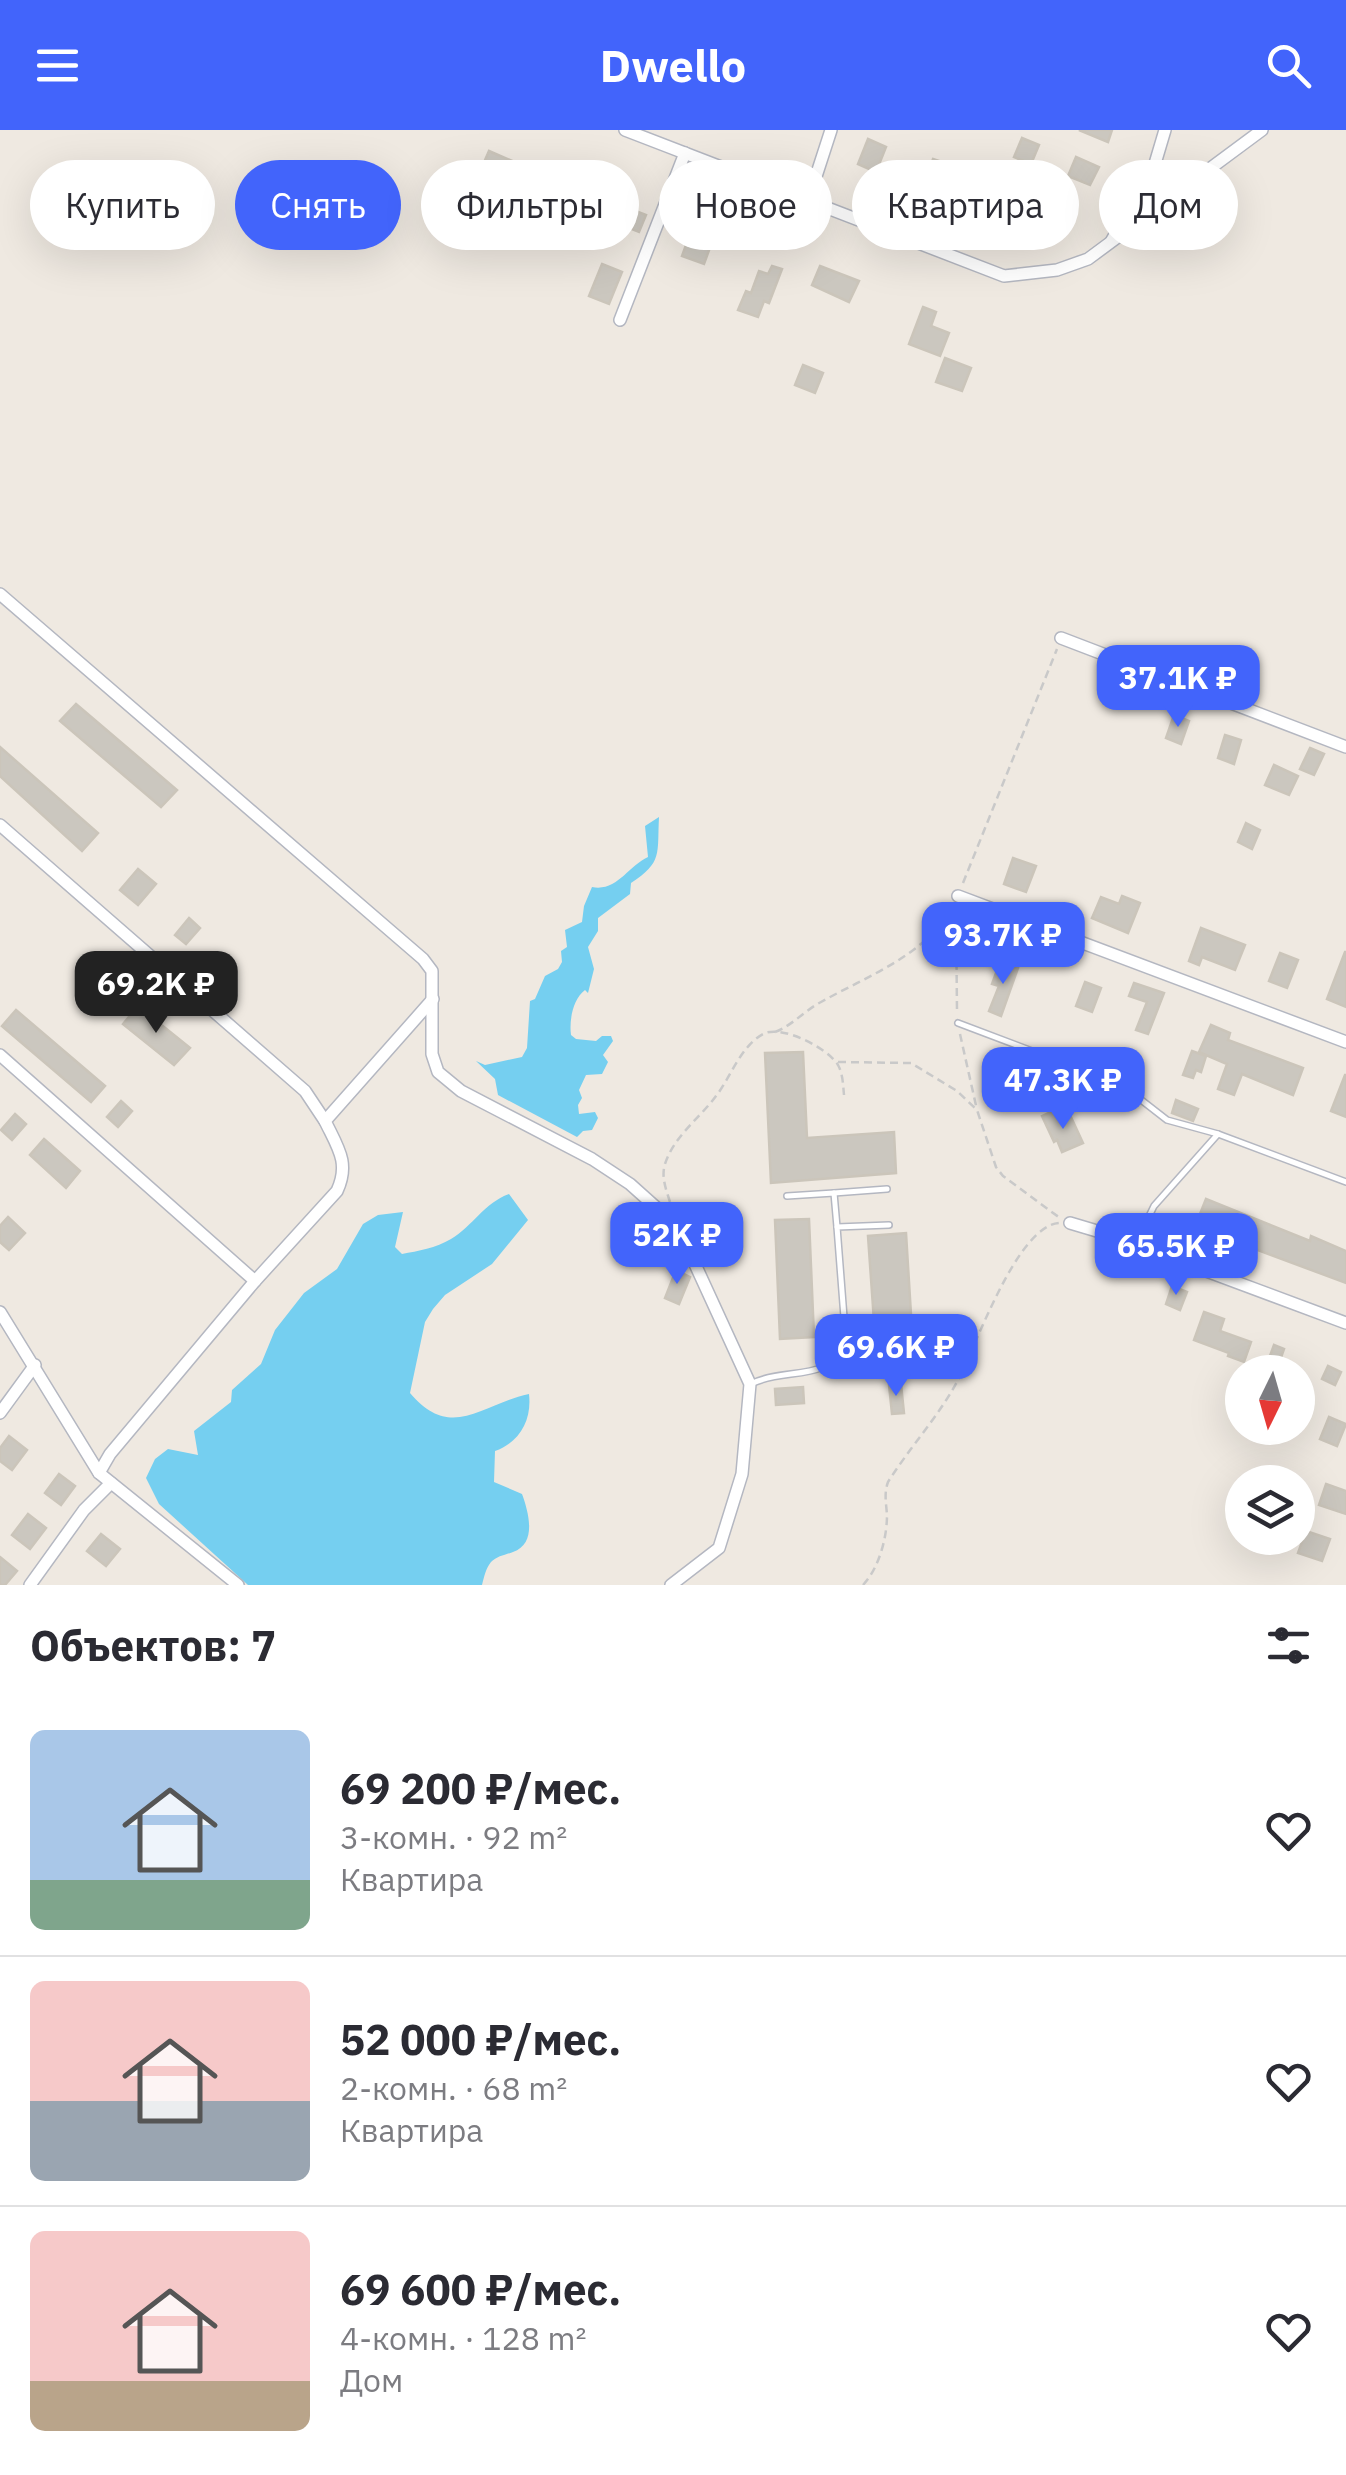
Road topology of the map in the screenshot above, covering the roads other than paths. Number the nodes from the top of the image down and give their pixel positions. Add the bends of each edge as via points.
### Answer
1 (625, 130) edge
2 (831, 130) edge
3 (1166, 130) edge
4 (1262, 130) edge
5 (685, 153) junction
6 (703, 160) edge
7 (821, 160) edge
8 (1154, 160) edge
9 (1223, 160) edge
10 (832, 210) edge
11 (1103, 250) edge
12 (620, 320) dead end
13 (0, 594) edge
14 (1061, 638) road end
15 (1346, 747) edge
16 (0, 825) edge
17 (958, 896) road end
18 (433, 1000) junction
19 (958, 1023) road end
20 (1346, 1042) edge
21 (0, 1055) edge
22 (325, 1121) junction
23 (1218, 1134) junction
24 (1346, 1182) edge
25 (888, 1189) dead end
26 (834, 1194) junction
27 (787, 1196) dead end
28 (1070, 1223) road end
29 (889, 1225) dead end
30 (837, 1227) junction
31 (1136, 1244) junction
32 (255, 1281) junction
33 (0, 1312) edge
34 (1345, 1319) edge
35 (35, 1365) junction
36 (750, 1384) junction
37 (0, 1414) edge
38 (99, 1473) junction
39 (111, 1483) junction
40 (30, 1585) edge
41 (238, 1585) edge
42 (670, 1585) edge

1 - 5 street
2 - 7 street
3 - 8 street
4 - 9 street
5 - 6 street
5 - 12 street
10 - 11 street via 1004,276 1057,270
13 - 18 street via 424,959 432,971
14 - 15 street
16 - 22 street via 306,1091
17 - 20 street
18 - 22 street
18 - 36 street via 438,1072 630,1184 678,1227
19 - 23 lane via 1122,1085 1167,1120
21 - 32 street
22 - 32 street via 344,1175
23 - 24 lane
23 - 31 lane via 1154,1206
25 - 26 lane
26 - 27 lane
26 - 30 lane
28 - 31 street
29 - 30 lane
30 - 36 lane via 846,1344 840,1358
31 - 34 street
32 - 38 street
33 - 35 street
35 - 37 street
35 - 38 street
36 - 42 street via 742,1474 719,1548
38 - 39 street
39 - 40 street
39 - 41 street

